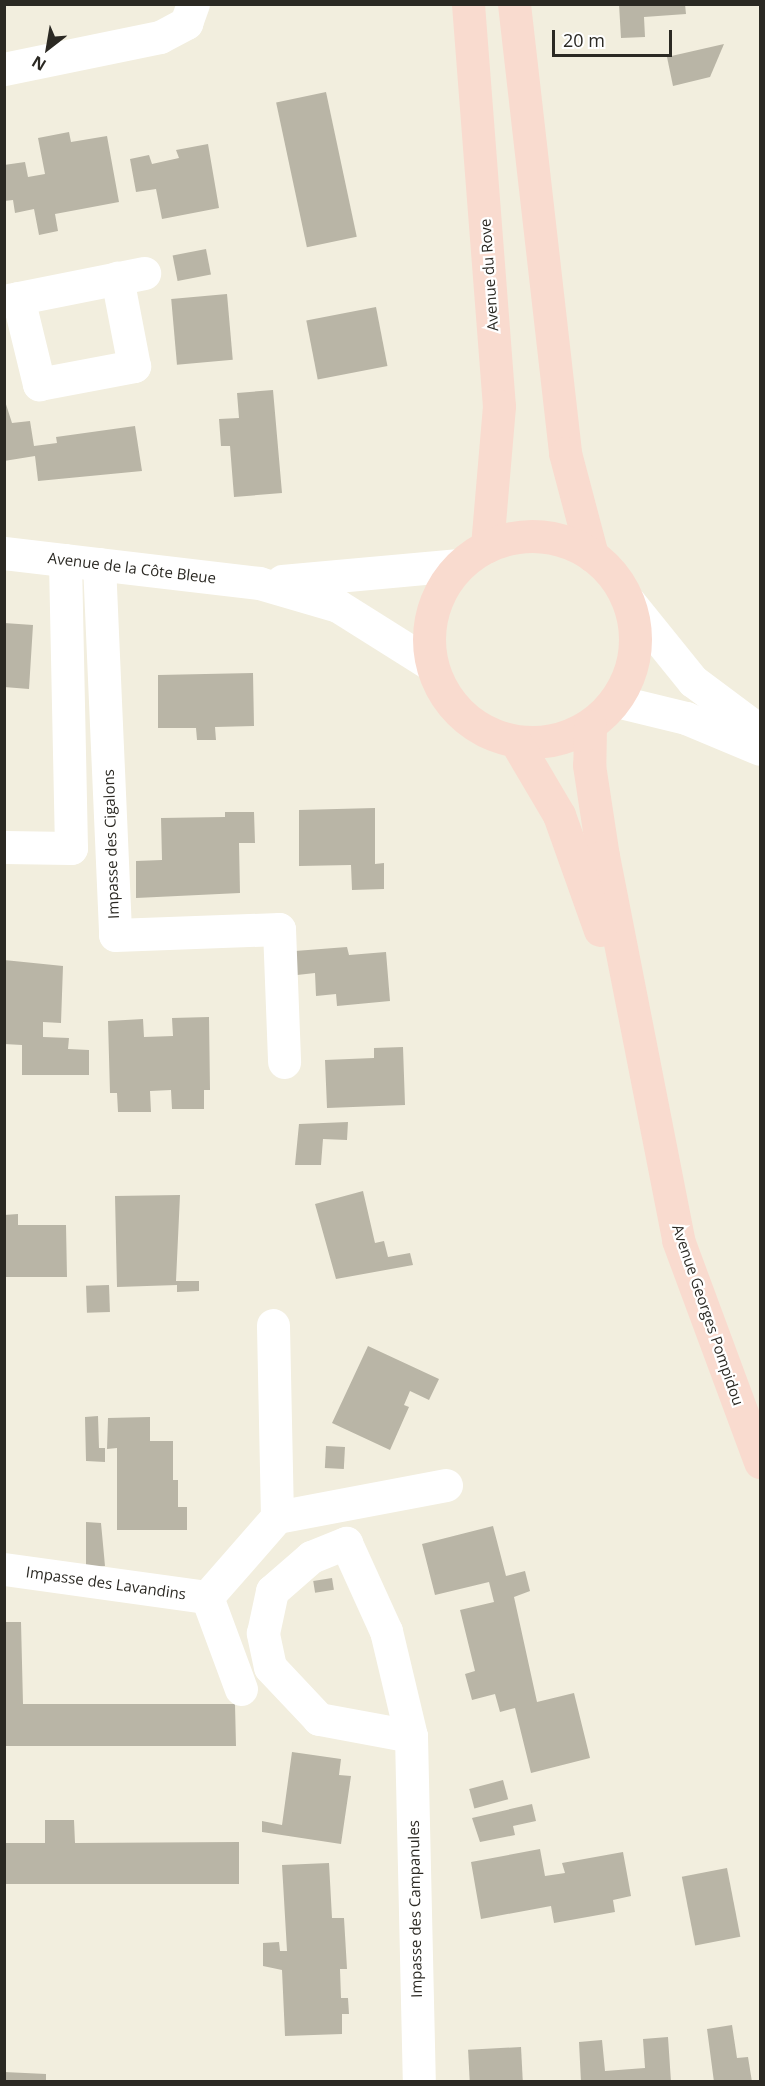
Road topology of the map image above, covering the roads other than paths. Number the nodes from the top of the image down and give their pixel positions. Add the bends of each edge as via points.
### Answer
1 (193, 4) edge
2 (468, 4) edge
3 (514, 4) edge
4 (4, 69) edge
5 (11, 299) edge
6 (487, 546) junction
7 (4, 553) edge
8 (592, 555) junction
9 (65, 560) junction
10 (99, 564) junction
11 (459, 565) junction
12 (259, 583) junction
13 (629, 602) junction
14 (430, 664) junction
15 (616, 700) junction
16 (590, 726) junction
17 (760, 731) edge
18 (516, 742) junction
19 (760, 749) edge
20 (4, 848) edge
21 (633, 1025) junction
22 (284, 1062) dead end
23 (273, 1325) dead end
24 (760, 1462) edge
25 (446, 1485) dead end
26 (277, 1517) junction
27 (4, 1569) edge
28 (207, 1597) junction
29 (241, 1689) dead end
30 (411, 1736) junction
31 (418, 2082) edge

1 - 4 street via 186,23 160,36
2 - 6 main road, Avenue du Rove via 499,406
3 - 8 main road via 565,453
5 - 5 street via 130,276 134,366 39,384
6 - 8 main road via 522,536 559,539
6 - 11 main road
7 - 9 street, Avenue de la Côte Bleue
8 - 13 main road via 614,576
9 - 10 street, Avenue de la Côte Bleue
9 - 20 street via 71,848
10 - 12 street, Avenue de la Côte Bleue
10 - 22 street, Impasse des Cigalons via 115,935 279,929
11 - 12 street, Avenue de la Côte Bleue
11 - 14 main road via 440,591 429,622
12 - 14 street, Avenue de la Côte Bleue via 338,606
13 - 15 main road via 636,636 632,670
13 - 17 street via 693,681
14 - 18 main road via 455,707 478,728
15 - 16 main road
15 - 19 street via 686,718
16 - 18 main road via 557,741
16 - 21 main road, Avenue Georges Pompidou via 589,765
18 - 21 main road, Avenue Georges Pompidou via 559,814
21 - 24 main road, Avenue Georges Pompidou via 678,1240
23 - 26 street
25 - 26 street
26 - 28 street, Impasse des Lavandins
27 - 28 street, Impasse des Lavandins
28 - 29 street, Impasse des Lavandins
30 - 30 street, Impasse des Campanules via 319,1719 270,1667 263,1633 272,1591 311,1557 346,1543 386,1631
30 - 31 street, Impasse des Campanules

